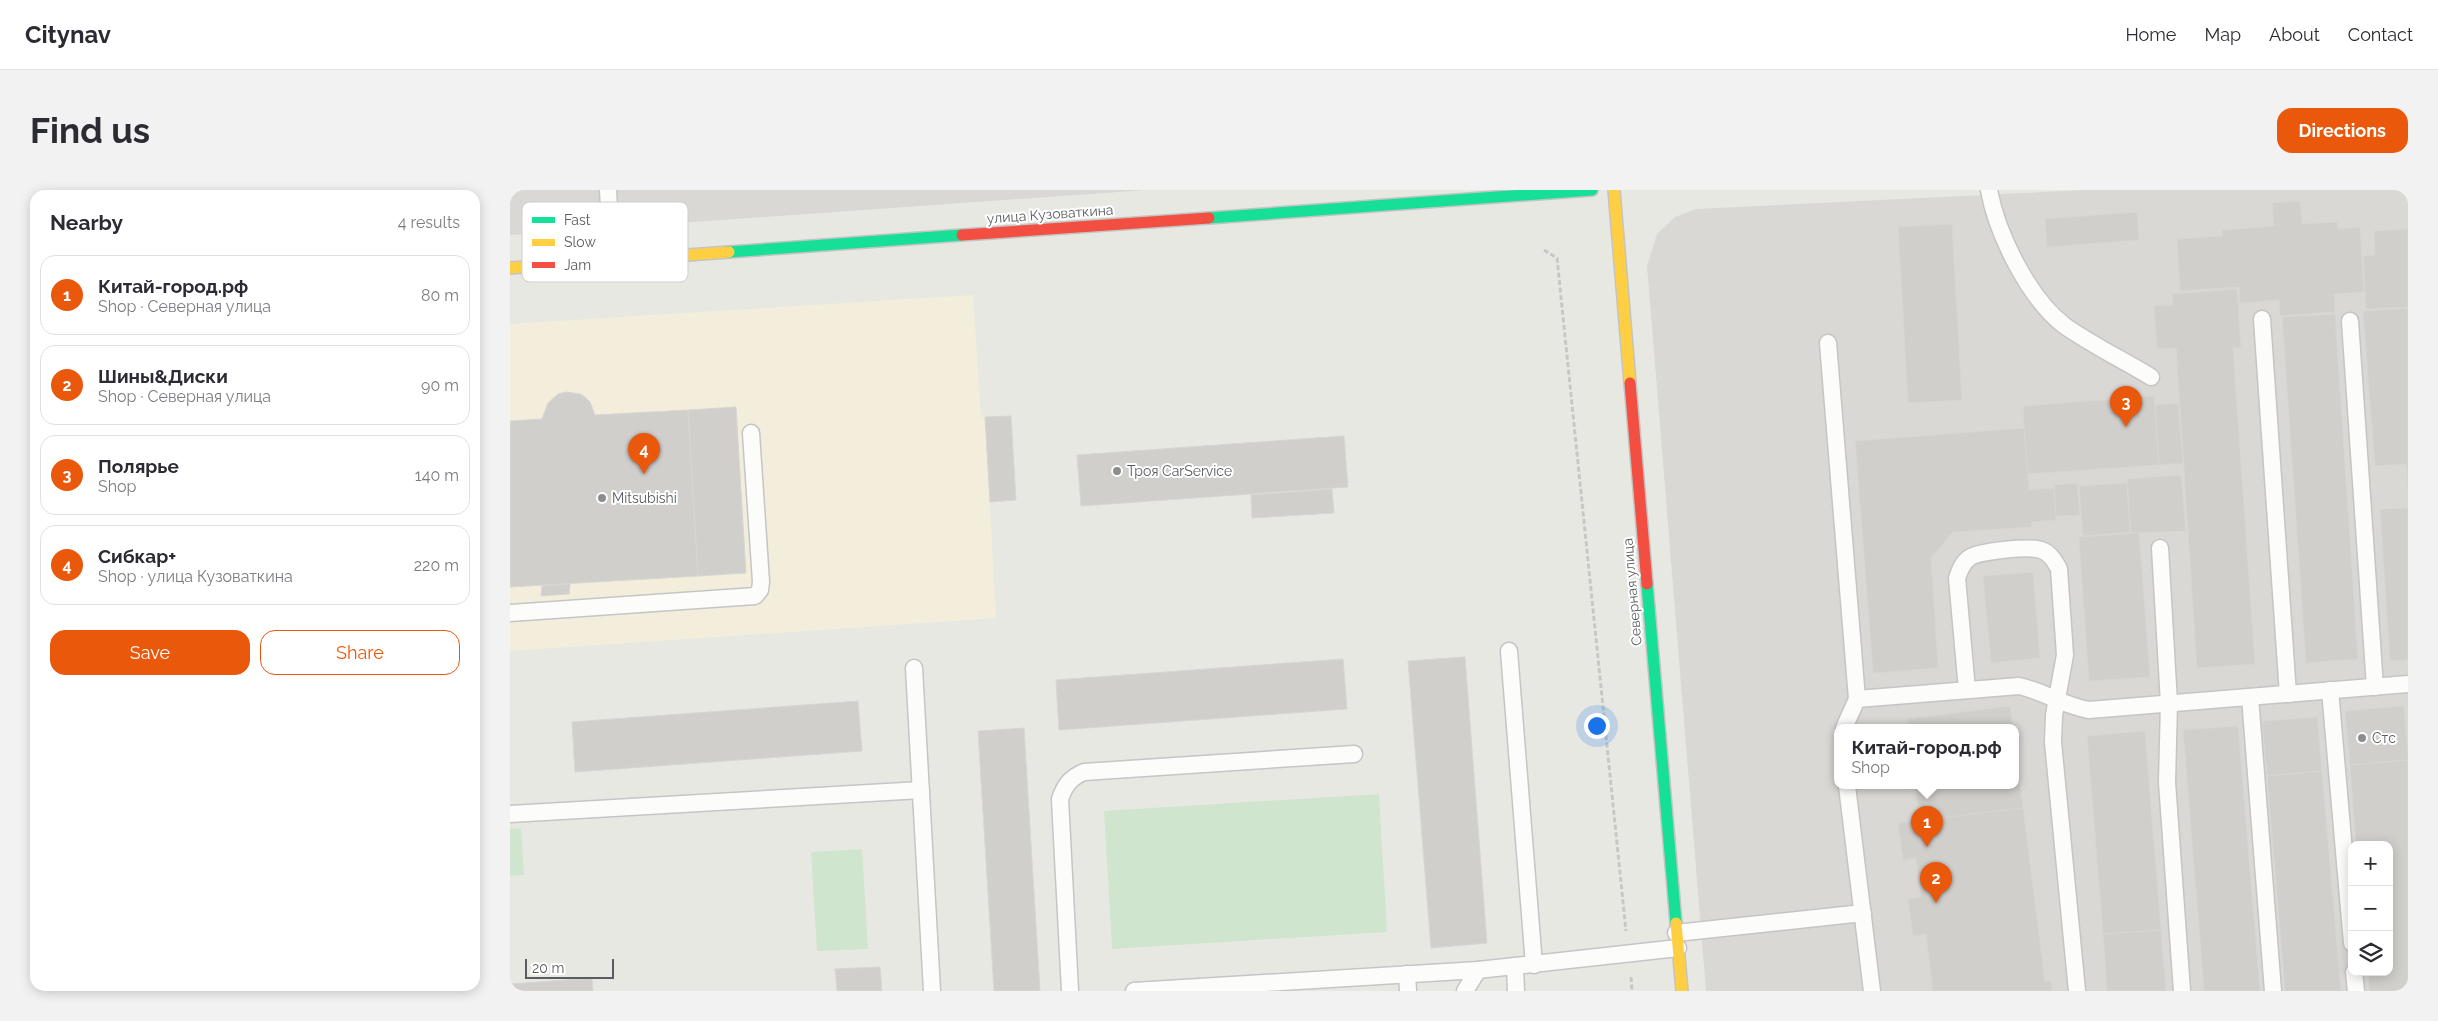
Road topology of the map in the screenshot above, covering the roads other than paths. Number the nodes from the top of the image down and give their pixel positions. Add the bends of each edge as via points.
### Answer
1 (1592, 190) edge
2 (1614, 190) edge
3 (1988, 190) edge
4 (688, 255) edge
5 (2262, 319) dead end
6 (2350, 321) dead end
7 (1828, 343) dead end
8 (2152, 377) dead end
9 (751, 433) dead end
10 (2160, 548) dead end
11 (510, 613) edge
12 (1509, 651) dead end
13 (914, 668) dead end
14 (2408, 684) edge
15 (2375, 687) junction
16 (1967, 690) junction
17 (2330, 690) junction
18 (2288, 694) junction
19 (2250, 697) junction
20 (1857, 699) junction
21 (2056, 699) junction
22 (2169, 703) junction
23 (1846, 724) edge
24 (1354, 754) dead end
25 (1847, 789) edge
26 (921, 790) junction
27 (510, 814) edge
28 (1863, 913) junction
29 (2351, 931) edge
30 (1677, 941) junction
31 (1534, 965) junction
32 (1515, 966) junction
33 (1478, 970) junction
34 (1407, 974) junction
35 (2354, 976) edge
36 (932, 991) edge
37 (1070, 991) edge
38 (1134, 991) edge
39 (1408, 991) edge
40 (1465, 991) edge
41 (1516, 991) edge
42 (1682, 991) edge
43 (1872, 991) edge
44 (2077, 991) edge
45 (2182, 991) edge
46 (2273, 991) edge
47 (2356, 991) edge

1 - 4 main road, улица Кузоваткина
2 - 30 main road, Северная улица
3 - 8 lane via 2009,247 2043,303 2065,325
5 - 18 lane
6 - 15 lane
7 - 20 lane
9 - 11 lane via 762,582 755,596
10 - 22 lane
12 - 31 lane
13 - 26 lane
14 - 15 lane
15 - 17 lane
16 - 20 lane
16 - 21 lane via 2019,686
16 - 21 lane via 1957,578 1961,566 1969,557 1982,553 2042,550 2052,557 2059,569 2065,655
17 - 18 lane
17 - 29 lane
18 - 19 lane
19 - 22 lane
19 - 46 lane
20 - 23 lane
21 - 22 lane via 2089,710
21 - 44 lane via 2053,742
22 - 45 lane via 2167,782
24 - 37 lane via 1084,772 1074,776 1060,799
25 - 28 lane
26 - 27 lane
26 - 36 lane
28 - 30 lane
28 - 43 lane
30 - 31 lane via 1628,953
30 - 42 main road, Северная улица
31 - 32 lane
32 - 33 lane
32 - 41 lane
33 - 34 lane
33 - 40 lane
34 - 38 lane
34 - 39 lane
35 - 47 lane

